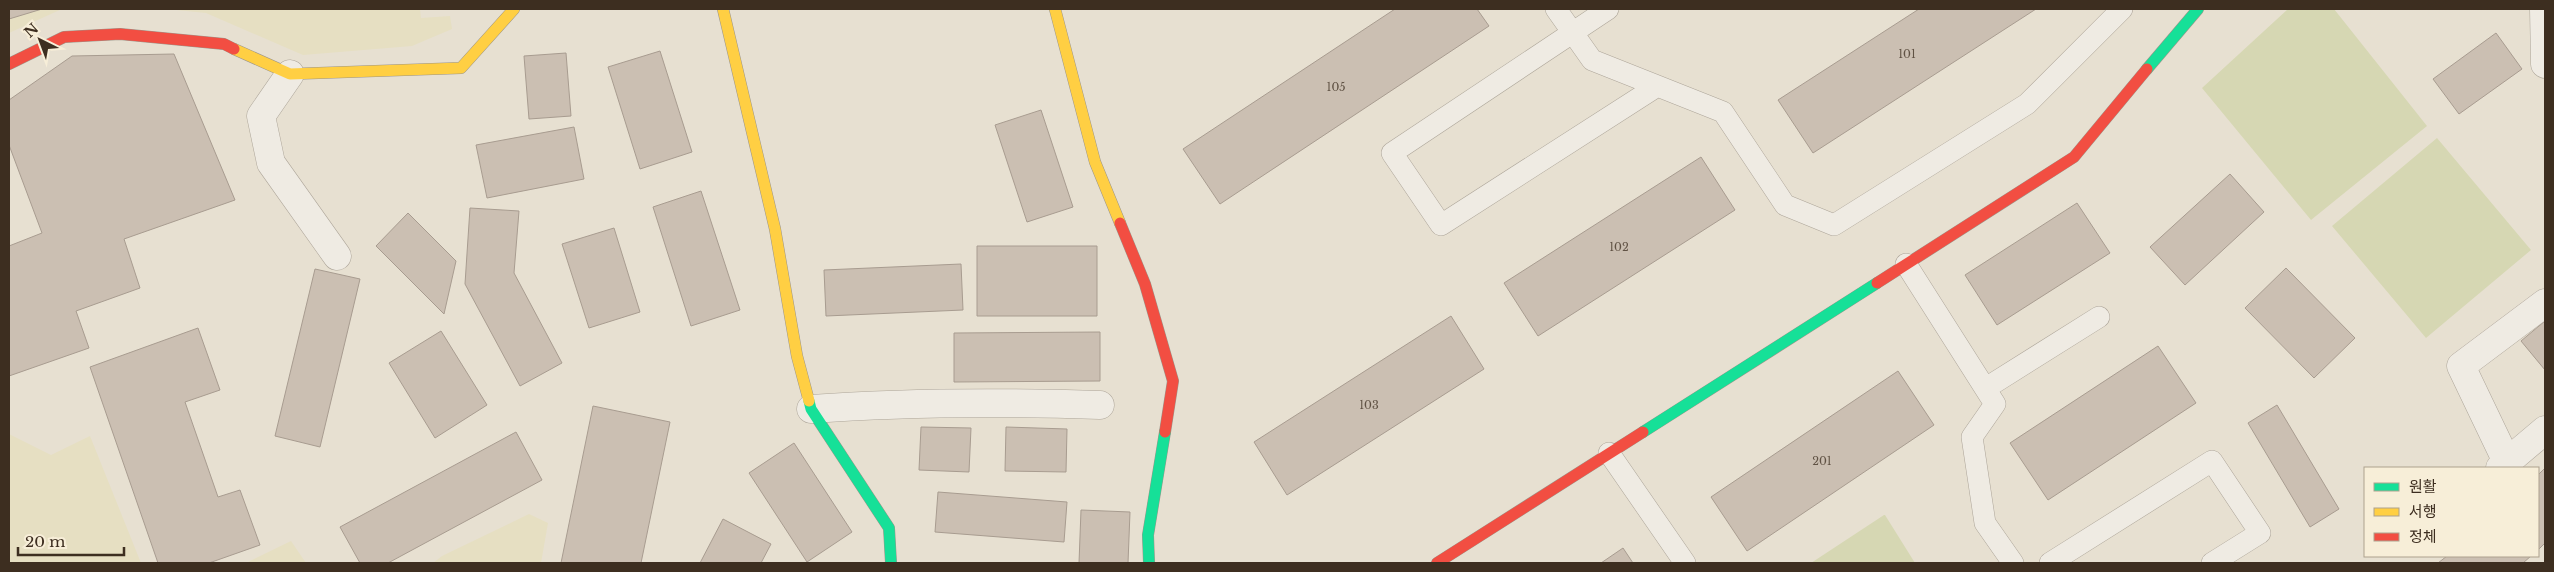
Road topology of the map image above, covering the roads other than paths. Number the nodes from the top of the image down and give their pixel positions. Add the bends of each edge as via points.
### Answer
1 (514, 9) edge
2 (723, 9) edge
3 (1055, 9) edge
4 (1556, 9) edge
5 (1608, 9) edge
6 (2122, 9) edge
7 (2198, 9) edge
8 (2544, 9) edge
9 (1572, 31) junction
10 (9, 64) edge
11 (2545, 64) edge
12 (290, 74) junction
13 (1656, 86) junction
14 (336, 256) dead end
15 (1906, 264) junction
16 (2545, 303) edge
17 (2099, 317) dead end
18 (1986, 388) junction
19 (1100, 405) dead end
20 (811, 409) junction
21 (2545, 430) edge
22 (1609, 453) junction
23 (2503, 465) edge
24 (888, 560) edge
25 (1149, 563) edge
26 (1437, 563) edge
27 (1685, 563) edge
28 (2013, 563) edge
29 (2050, 563) edge
30 (2212, 563) edge

1 - 12 street via 461,68
2 - 20 street via 775,229 797,356
3 - 25 street via 1095,162 1145,284 1173,381 1148,535
4 - 9 lane
5 - 9 lane
6 - 13 lane via 2027,104 1834,225 1785,205 1722,112
7 - 15 street via 2074,157
8 - 11 street
9 - 13 lane via 1592,60
9 - 13 lane via 1392,153 1441,225
10 - 12 street via 64,37 120,34 224,44
12 - 14 street via 261,116 271,163
15 - 18 lane
15 - 22 street
16 - 23 street via 2461,366
17 - 18 lane
18 - 28 lane via 1996,404 1972,437 1986,523
19 - 20 street via 985,402
20 - 24 street via 890,528
21 - 23 street
22 - 26 street
22 - 27 lane
29 - 30 lane via 2212,461 2260,533

